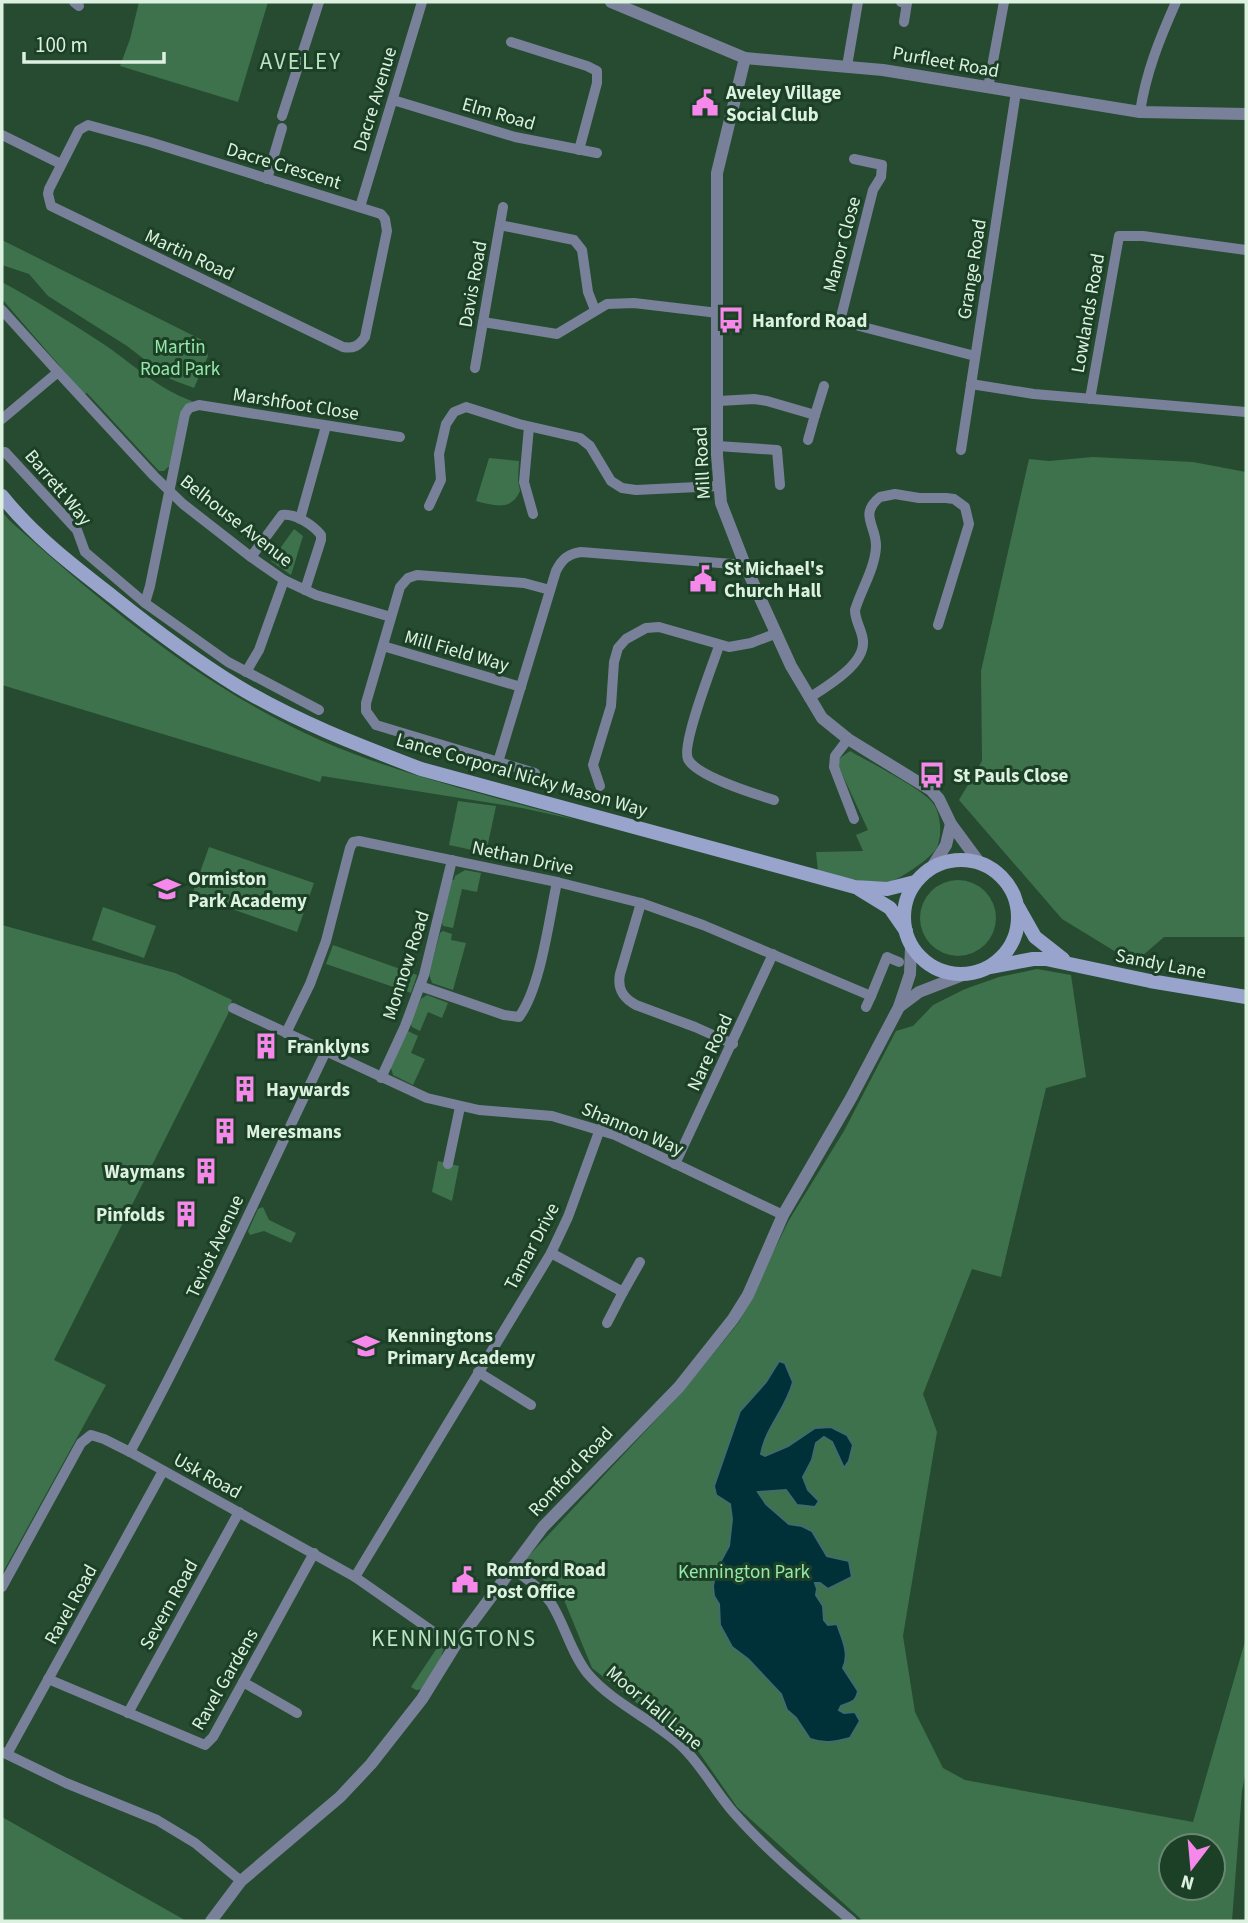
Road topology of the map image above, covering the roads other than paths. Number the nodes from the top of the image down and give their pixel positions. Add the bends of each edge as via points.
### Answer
1 (319, 2) edge
2 (422, 2) edge
3 (611, 2) edge
4 (858, 2) edge
5 (901, 2) edge
6 (1004, 2) edge
7 (1176, 2) edge
8 (904, 22) dead end
9 (511, 42) dead end
10 (745, 58) junction
11 (847, 66) junction
12 (988, 88) junction
13 (1016, 92) junction
14 (393, 100) junction
15 (1139, 112) junction
16 (1246, 114) edge
17 (282, 116) dead end
18 (282, 128) dead end
19 (2, 135) edge
20 (579, 150) junction
21 (597, 153) dead end
22 (854, 159) dead end
23 (61, 164) junction
24 (267, 179) junction
25 (360, 207) junction
26 (503, 207) dead end
27 (500, 225) junction
28 (1246, 250) edge
29 (2, 310) edge
30 (595, 310) junction
31 (718, 313) junction
32 (483, 323) junction
33 (357, 346) joint
34 (975, 356) junction
35 (475, 368) dead end
36 (58, 372) junction
37 (971, 384) junction
38 (824, 386) dead end
39 (1090, 399) junction
40 (719, 401) junction
41 (1246, 412) edge
42 (815, 415) junction
43 (2, 419) edge
44 (326, 426) junction
45 (529, 426) junction
46 (400, 437) dead end
47 (808, 440) dead end
48 (718, 446) junction
49 (961, 450) dead end
50 (5, 452) dead end
51 (780, 485) dead end
52 (718, 486) junction
53 (169, 491) junction
54 (2, 496) edge
55 (429, 506) dead end
56 (533, 514) dead end
57 (300, 519) junction
58 (251, 557) junction
59 (745, 565) junction
60 (284, 580) junction
61 (305, 590) junction
62 (550, 590) junction
63 (145, 603) junction
64 (391, 617) junction
65 (939, 625) dead end
66 (776, 633) junction
67 (383, 646) junction
68 (719, 646) junction
69 (246, 672) junction
70 (521, 687) junction
71 (809, 698) junction
72 (319, 710) dead end
73 (848, 739) junction
74 (498, 762) junction
75 (536, 774) dead end
76 (600, 786) dead end
77 (774, 800) dead end
78 (854, 820) dead end
79 (951, 824) junction
80 (452, 860) junction
81 (979, 862) junction
82 (932, 867) junction
83 (915, 881) junction
84 (557, 882) junction
85 (855, 887) junction
86 (641, 903) junction
87 (1018, 907) junction
88 (906, 932) junction
89 (911, 946) junction
90 (773, 954) junction
91 (899, 961) dead end
92 (1070, 963) junction
93 (989, 967) junction
94 (963, 975) junction
95 (420, 986) junction
96 (871, 996) junction
97 (1246, 998) edge
98 (866, 1007) dead end
99 (899, 1007) junction
100 (233, 1008) dead end
101 (286, 1033) junction
102 (733, 1044) junction
103 (326, 1051) junction
104 (381, 1078) junction
105 (460, 1107) junction
106 (600, 1129) junction
107 (448, 1164) dead end
108 (675, 1164) junction
109 (783, 1215) junction
110 (551, 1253) junction
111 (640, 1262) dead end
112 (623, 1292) junction
113 (607, 1323) dead end
114 (478, 1372) junction
115 (531, 1405) dead end
116 (130, 1452) junction
117 (163, 1471) junction
118 (239, 1512) junction
119 (314, 1553) junction
120 (512, 1567) junction
121 (355, 1577) junction
122 (2, 1587) edge
123 (456, 1644) junction
124 (48, 1679) junction
125 (243, 1682) junction
126 (128, 1713) junction
127 (297, 1713) dead end
128 (4, 1753) edge
129 (241, 1881) junction
130 (211, 1921) edge
131 (852, 1921) edge

1 - 17 street
2 - 14 street, Dacre Avenue
3 - 10 street, Purfleet Road
4 - 11 street
5 - 8 street via 907,3
6 - 12 street
7 - 15 street via 1157,44
9 - 20 street via 597,71
10 - 11 street, Purfleet Road
10 - 31 street, Mill Road via 717,173
11 - 12 street, Purfleet Road
12 - 13 street, Purfleet Road
13 - 15 street, Purfleet Road
13 - 34 street, Grange Road
14 - 20 street, Elm Road via 515,137
14 - 25 street, Dacre Avenue
15 - 16 street, Purfleet Road
18 - 24 street
19 - 23 street
20 - 21 street, Elm Road
22 - 34 street, Manor Close via 883,164 840,321
23 - 24 street, Dacre Crescent via 79,130 88,125
23 - 33 street, Martin Road via 48,194 51,206 343,347
24 - 25 street, Dacre Crescent
25 - 33 street, Dacre Crescent via 381,214 388,225 365,337
26 - 27 street, Davis Road
27 - 30 street via 574,240 582,250
27 - 32 street, Davis Road
28 - 39 street, Lowlands Road via 1119,236
29 - 36 street, Belhouse Avenue
30 - 31 street via 621,303
30 - 32 street via 557,334
31 - 40 street, Mill Road
32 - 35 street, Davis Road
34 - 37 street, Grange Road
36 - 43 street
36 - 53 street, Belhouse Avenue
37 - 39 street
37 - 49 street, Grange Road
38 - 42 street
39 - 41 street
40 - 42 street via 754,399
40 - 48 street, Mill Road
42 - 47 street
44 - 46 street, Marshfoot Close
44 - 53 street, Marshfoot Close via 193,405 185,414
44 - 57 street
45 - 52 street via 580,438 611,481 622,488
45 - 55 street via 474,408 454,412 439,454 441,481
45 - 56 street via 524,482
48 - 51 street via 777,450
48 - 52 street, Mill Road
50 - 63 street, Barrett Way via 77,530 85,552
52 - 59 street, Mill Road
53 - 58 street, Belhouse Avenue
53 - 63 street
54 - 85 main road, Lance Corporal Nicky Mason Way via 56,553 189,656 296,718 421,769
57 - 58 street via 282,515
57 - 61 street via 321,535
58 - 60 street, Belhouse Avenue
59 - 62 street via 581,552 561,561
59 - 66 street, Mill Road
60 - 61 street, Belhouse Avenue
60 - 69 street
61 - 64 street, Belhouse Avenue
62 - 64 street via 524,583 417,575 400,587
62 - 70 street
63 - 69 street, Barrett Way
64 - 67 street
65 - 71 street via 969,524 965,507 946,498 880,497 869,515 876,551 855,610 862,652
66 - 68 street via 741,646
66 - 71 street, Mill Road
67 - 70 street, Mill Field Way
67 - 74 street via 366,703 370,720
68 - 76 street via 659,627 635,633 618,648 611,706 593,765
68 - 77 street via 686,755 689,762 731,786
69 - 72 street, Barrett Way
70 - 74 street
71 - 73 street, Mill Road via 822,718
73 - 78 street via 835,756 834,767
73 - 79 street, Mill Road via 931,790
74 - 75 street
79 - 81 street, Mill Road
79 - 82 street via 946,845
80 - 84 street, Nethan Drive
80 - 95 street, Monnow Road
80 - 101 street, Nethan Drive via 353,842 319,962
81 - 82 main road via 950,860
81 - 87 main road via 1006,882
82 - 83 main road
83 - 85 main road, Lance Corporal Nicky Mason Way via 887,889
83 - 88 main road via 905,907
84 - 86 street, Nethan Drive
84 - 95 street via 539,965 519,1017
85 - 88 main road, Lance Corporal Nicky Mason Way via 890,908
86 - 90 street, Nethan Drive
86 - 102 street via 620,974 621,992 636,1006
87 - 92 main road, Sandy Lane via 1035,937
87 - 93 main road via 1012,941
88 - 89 main road
89 - 94 main road via 930,965
89 - 99 street, Romford Road via 910,974
90 - 96 street, Nethan Drive
90 - 102 street, Nare Road
91 - 96 street via 887,957
92 - 93 main road, Sandy Lane via 1033,959
92 - 97 main road, Sandy Lane
93 - 94 main road
94 - 99 street, Romford Road via 919,992
95 - 104 street, Monnow Road
96 - 98 street
99 - 109 street, Romford Road
100 - 101 street, Shannon Way
101 - 103 street, Shannon Way
102 - 108 street, Nare Road
103 - 104 street, Shannon Way
103 - 116 street, Teviot Avenue via 185,1349
104 - 105 street, Shannon Way
105 - 106 street, Shannon Way via 552,1116
105 - 107 street
106 - 108 street, Shannon Way
106 - 110 street, Tamar Drive
108 - 109 street, Shannon Way
109 - 120 street, Romford Road via 748,1295 707,1353 566,1502
110 - 112 street
110 - 114 street, Tamar Drive
111 - 112 street
112 - 113 street
114 - 115 street
114 - 121 street, Tamar Drive
116 - 117 street, Usk Road
116 - 122 street, Usk Road via 97,1436 85,1438
117 - 118 street, Usk Road
117 - 124 street, Ravel Road
118 - 119 street, Usk Road
118 - 126 street, Severn Road
119 - 121 street, Usk Road
119 - 125 street, Ravel Gardens
120 - 123 street, Romford Road
120 - 131 street, Moor Hall Lane via 550,1602 589,1674 678,1743 758,1839
121 - 123 street, Usk Road
123 - 129 street, Romford Road via 430,1688 371,1764 340,1797
124 - 126 street, Ravel Gardens
124 - 128 street, Ravel Road
125 - 126 street, Ravel Gardens via 205,1745
125 - 127 street
128 - 129 street via 157,1820 195,1843
129 - 130 street, Romford Road

